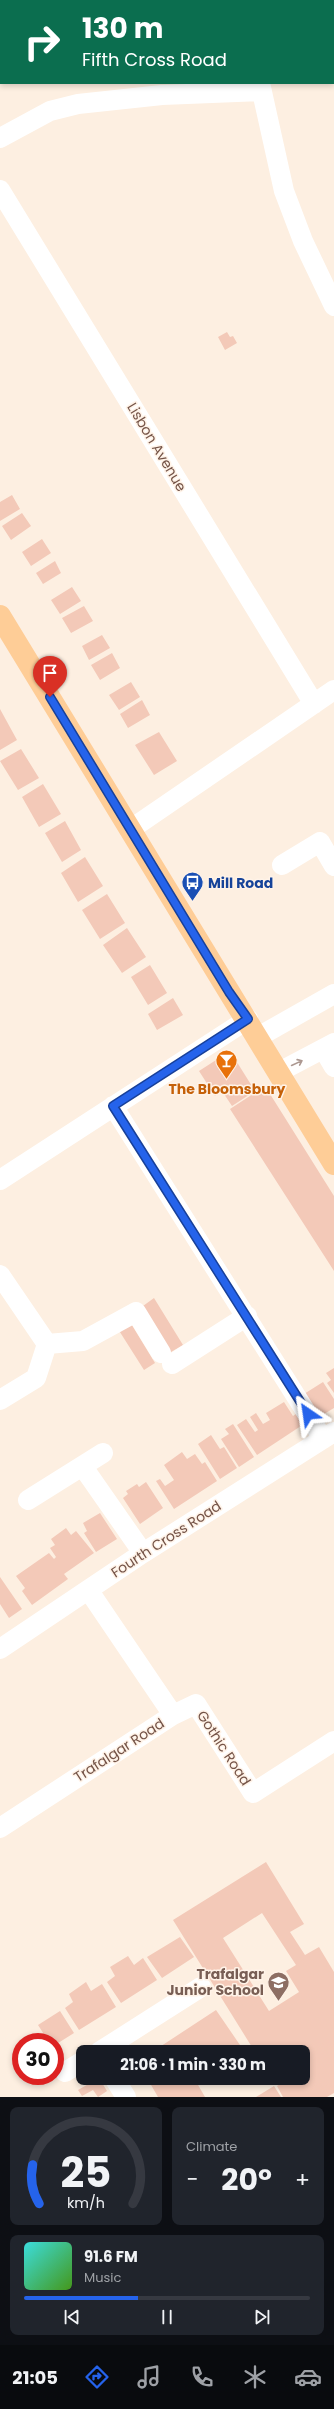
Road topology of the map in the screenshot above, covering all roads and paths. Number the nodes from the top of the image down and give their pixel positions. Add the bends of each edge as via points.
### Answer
1 (261, 87) edge
2 (0, 138) edge
3 (0, 190) edge
4 (334, 306) edge
5 (0, 616) edge
6 (334, 690) edge
7 (314, 704) junction
8 (131, 829) junction
9 (282, 865) dead end
10 (334, 866) edge
11 (334, 994) edge
12 (253, 1028) junction
13 (324, 1049) edge
14 (334, 1067) edge
15 (279, 1072) junction
16 (113, 1106) junction
17 (334, 1163) edge
18 (0, 1180) edge
19 (0, 1275) edge
20 (247, 1316) junction
21 (47, 1344) junction
22 (0, 1400) edge
23 (328, 1435) edge
24 (103, 1453) dead end
25 (83, 1466) junction
26 (28, 1500) dead end
27 (143, 1553) junction
28 (89, 1591) junction
29 (0, 1649) edge
30 (173, 1715) junction
31 (334, 1741) edge
32 (0, 1828) edge
33 (201, 1987) dead end
34 (110, 2045) edge
35 (76, 2065) edge
36 (65, 2072) dead end
37 (118, 2085) edge
38 (126, 2097) edge

1 - 2 street via 78,104 50,111
1 - 4 street via 284,191 303,241
3 - 7 street, Lisbon Avenue
5 - 8 main road
6 - 7 street
7 - 8 street
8 - 12 main road
9 - 10 street via 320,842
11 - 12 street
12 - 15 main road
12 - 16 street
13 - 14 street
15 -> 13 street
15 - 17 main road
16 - 18 street
16 - 20 street
19 - 21 street
20 - 21 street via 166,1358 136,1312 83,1341
20 - 23 street
21 - 22 street via 36,1378
23 - 27 street, Fourth Cross Road
24 - 25 street
25 - 26 street
25 - 27 street
27 - 28 street, Fourth Cross Road
28 - 29 street, Fourth Cross Road
28 - 30 street, Trafalgar Road
30 - 31 street, Gothic Road via 196,1704 253,1793
30 - 32 street, Trafalgar Road
33 - 34 street
35 - 36 street
37 - 38 street

